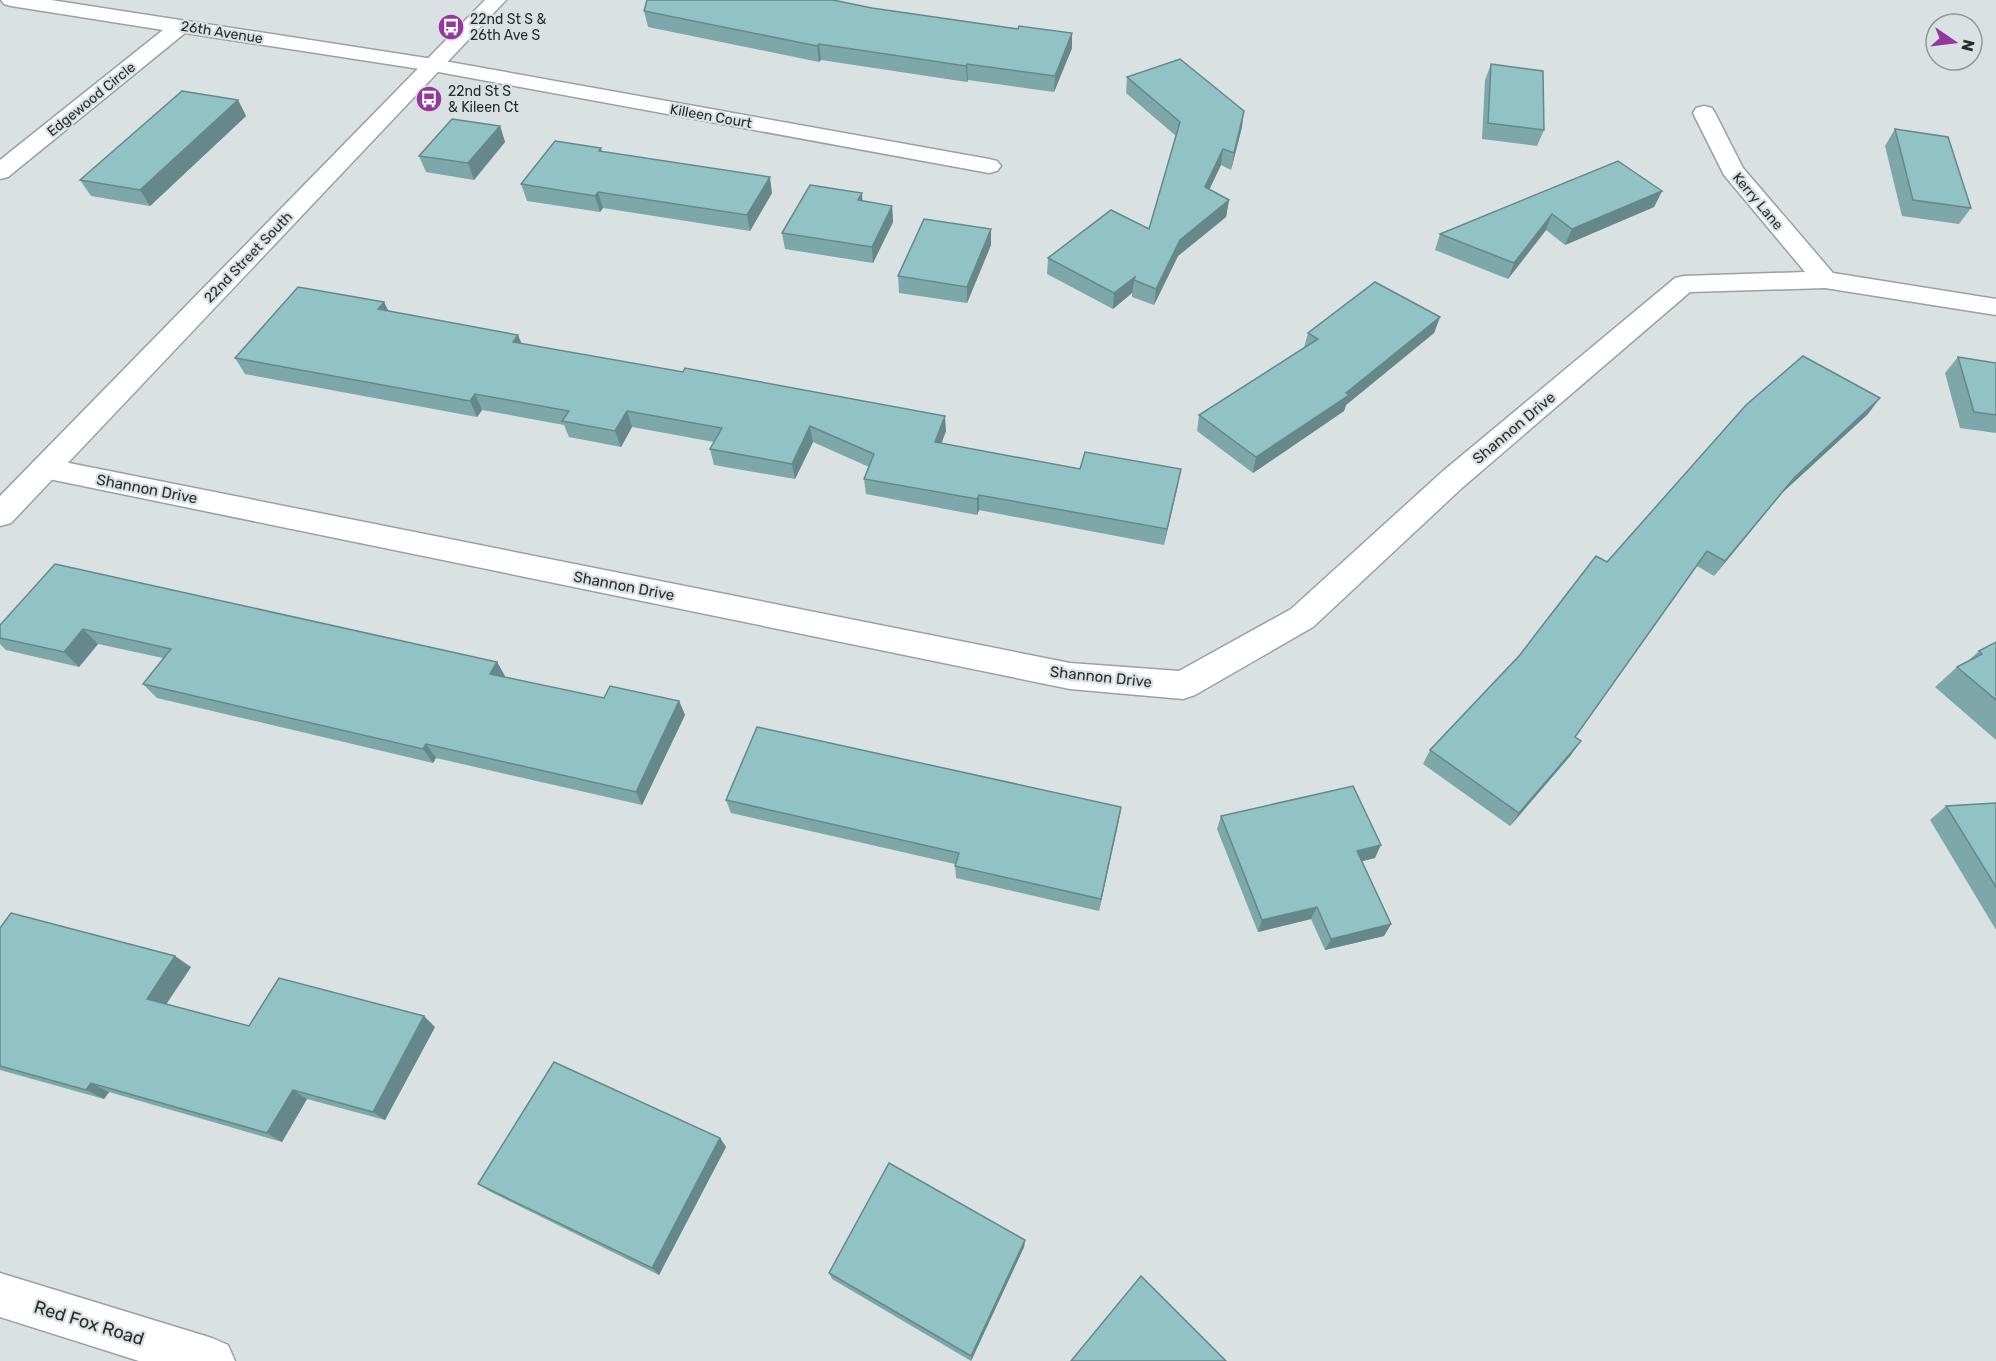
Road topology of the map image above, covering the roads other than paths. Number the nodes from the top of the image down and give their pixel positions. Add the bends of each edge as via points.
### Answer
1 (11, 0) edge
2 (496, 0) edge
3 (181, 26) junction
4 (433, 66) junction
5 (1704, 113) dead end
6 (990, 165) dead end
7 (0, 172) edge
8 (1825, 280) junction
9 (1996, 307) edge
10 (44, 468) junction
11 (0, 515) edge
12 (0, 1295) edge
13 (212, 1361) edge

1 - 3 street, 26th Avenue
2 - 4 street, 22nd Street South
3 - 4 street, 26th Avenue
3 - 7 street, Edgewood Circle
4 - 6 street, Killeen Court
4 - 10 street, 22nd Street South
5 - 8 street, Kerry Lane via 1732,170
8 - 9 street, Shannon Drive
8 - 10 street, Shannon Drive via 1684,284 1453,479 1302,618 1183,685 1070,676
10 - 11 street, 22nd Street South
12 - 13 street, Red Fox Road

